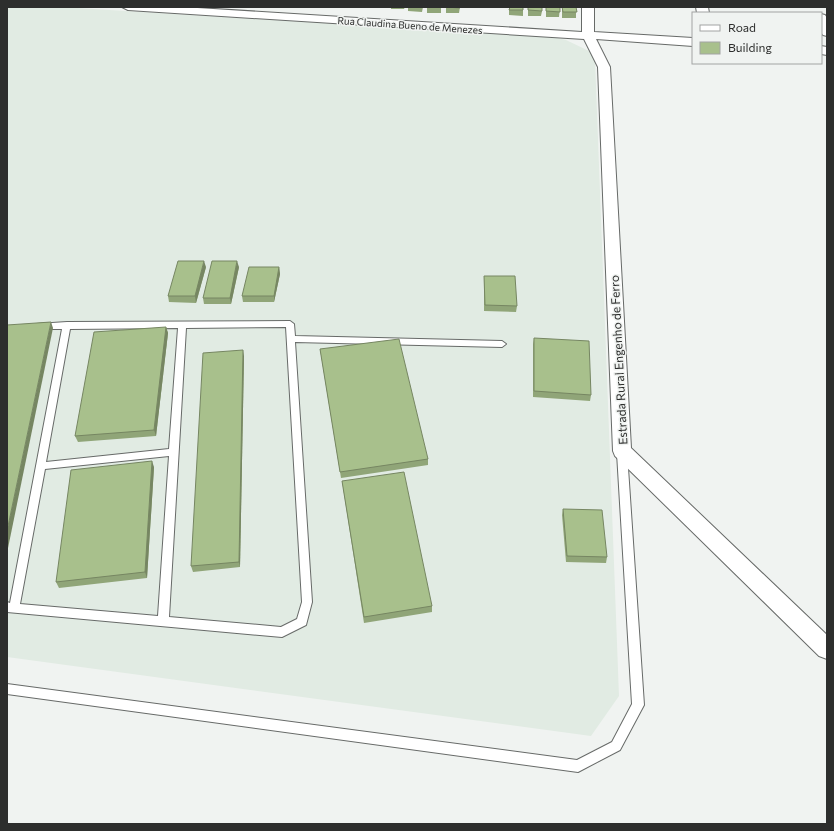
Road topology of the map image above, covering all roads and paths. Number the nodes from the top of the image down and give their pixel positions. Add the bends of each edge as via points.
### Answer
1 (128, 7) edge
2 (364, 7) edge
3 (588, 7) edge
4 (822, 20) edge
5 (360, 21) junction
6 (827, 33) edge
7 (588, 36) junction
8 (692, 42) edge
9 (67, 325) junction
10 (182, 325) junction
11 (30, 326) edge
12 (291, 339) junction
13 (502, 344) dead end
14 (622, 451) junction
15 (174, 452) junction
16 (41, 466) junction
17 (11, 607) edge
18 (163, 622) junction
19 (827, 649) edge
20 (7, 688) edge

1 - 5 street, Rua Claudina Bueno de Menezes
2 - 5 street
3 - 7 street
4 - 6 street
5 - 7 street, Rua Claudina Bueno de Menezes
7 - 8 street, Rua Claudina Bueno de Menezes
7 - 14 street, Estrada Rural Engenho de Ferro via 604,68
9 - 10 lane
9 - 11 lane
9 - 16 lane
10 - 12 lane via 290,324
10 - 15 lane
12 - 13 lane
12 - 18 lane via 307,602 302,622 282,632
14 - 19 street, Estrada Rural Engenho de Ferro
14 - 20 lane via 638,705 616,746 578,766
15 - 16 lane
15 - 18 lane
16 - 17 lane
17 - 18 lane

